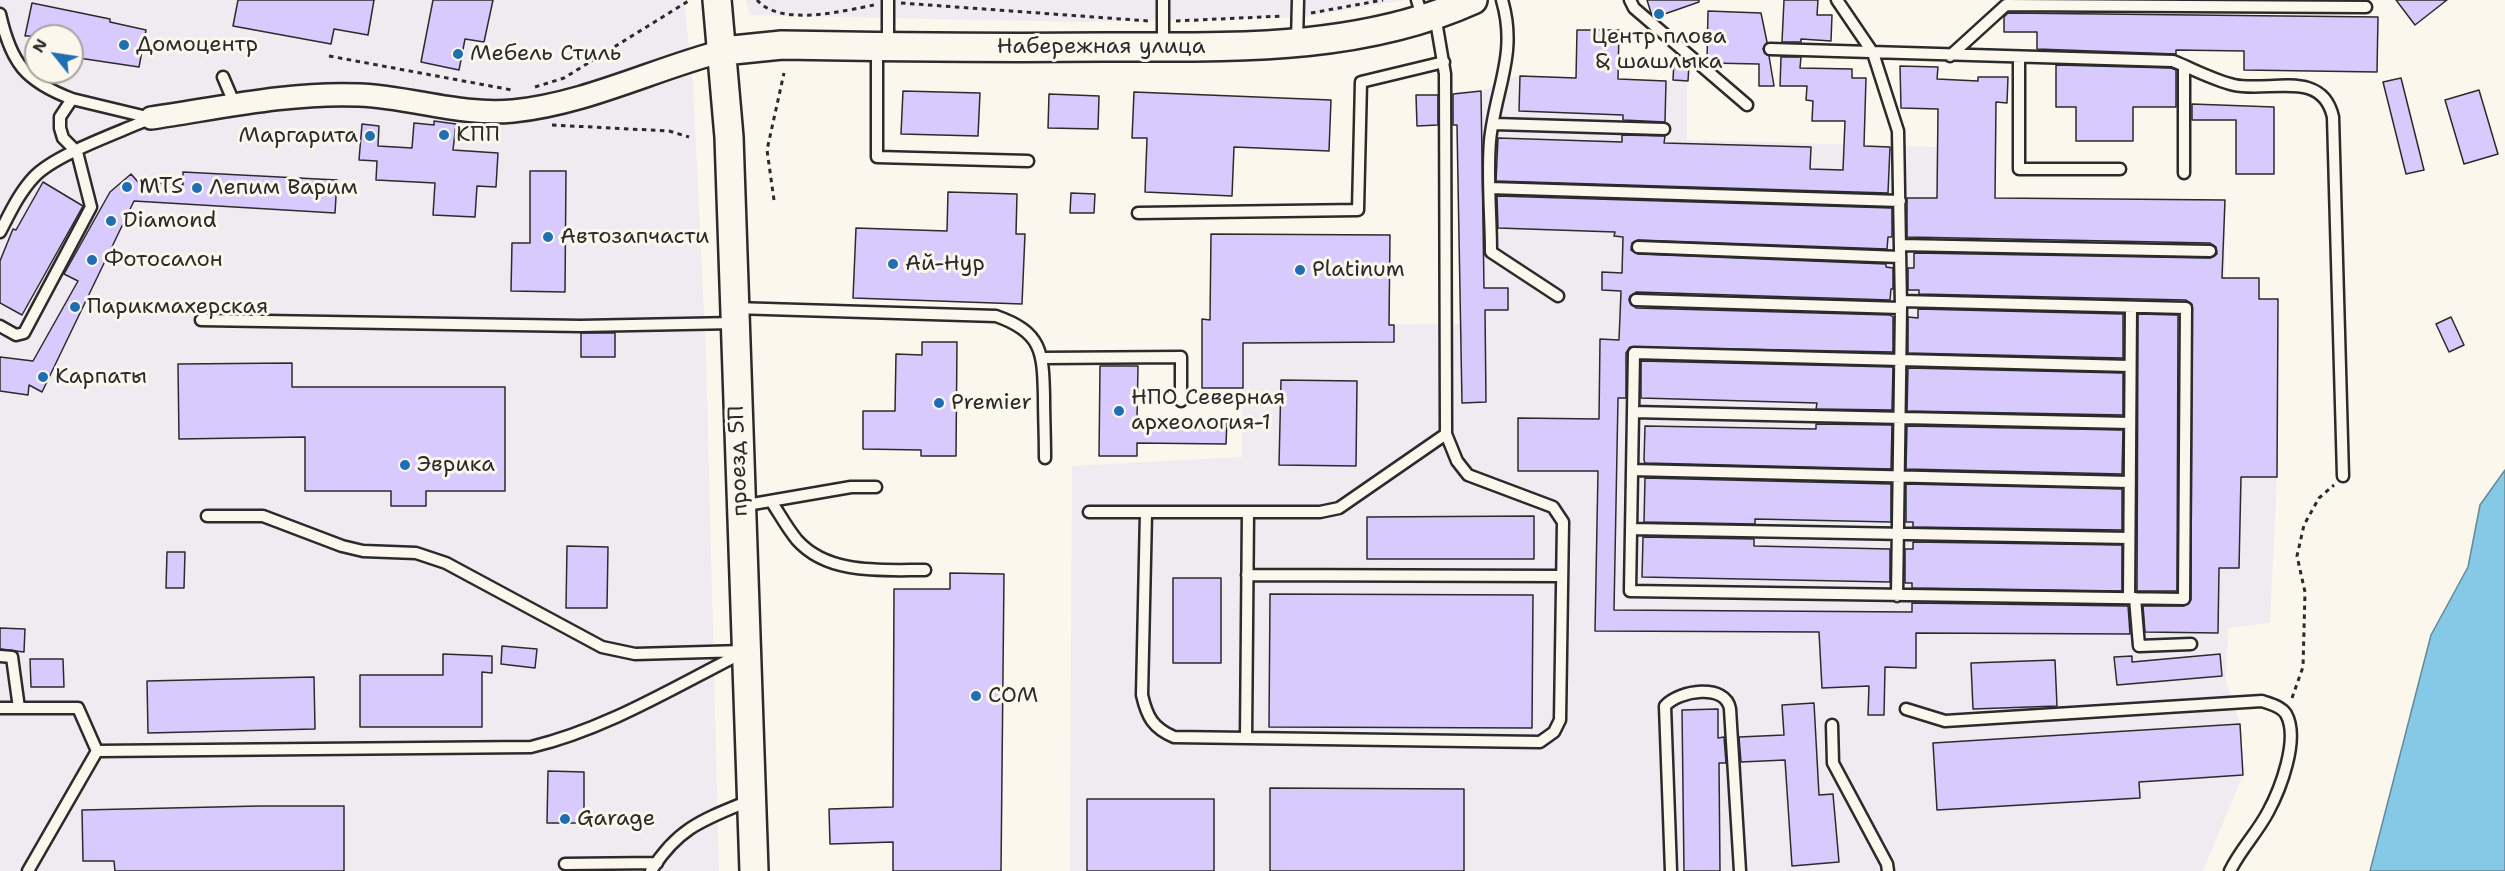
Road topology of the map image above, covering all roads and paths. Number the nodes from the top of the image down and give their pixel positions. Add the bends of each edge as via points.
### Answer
1 (690, 0) edge
2 (717, 0) edge
3 (757, 0) edge
4 (1162, 0) edge
5 (1298, 0) edge
6 (1383, 0) edge
7 (1473, 0) edge
8 (1502, 0) edge
9 (1630, 0) edge
10 (1837, 0) edge
11 (888, 1) edge
12 (2366, 7) dead end
13 (1425, 11) edge
14 (0, 14) edge
15 (1298, 15) junction
16 (1163, 34) junction
17 (1297, 43) junction
18 (882, 47) junction
19 (1770, 49) dead end
20 (723, 51) junction
21 (1873, 53) junction
22 (329, 56) dead end
23 (1950, 56) junction
24 (2019, 58) junction
25 (1444, 62) junction
26 (2184, 66) junction
27 (784, 73) dead end
28 (223, 77) dead end
29 (530, 88) dead end
30 (518, 92) dead end
31 (72, 99) junction
32 (1747, 105) dead end
33 (236, 106) junction
34 (150, 118) junction
35 (543, 124) dead end
36 (1494, 124) junction
37 (1664, 129) dead end
38 (689, 137) dead end
39 (77, 152) junction
40 (1028, 161) dead end
41 (2120, 169) dead end
42 (2184, 173) dead end
43 (1491, 188) junction
44 (774, 200) dead end
45 (1900, 201) junction
46 (1138, 213) dead end
47 (0, 232) edge
48 (1900, 245) junction
49 (1638, 247) dead end
50 (2210, 251) dead end
51 (1900, 257) junction
52 (1558, 296) dead end
53 (1636, 300) dead end
54 (1901, 305) junction
55 (2131, 307) junction
56 (734, 315) junction
57 (201, 320) dead end
58 (0, 326) edge
59 (1043, 358) junction
60 (1900, 360) junction
61 (2130, 366) junction
62 (1181, 401) dead end
63 (1633, 412) junction
64 (1900, 418) junction
65 (2130, 423) junction
66 (1446, 434) junction
67 (1045, 458) dead end
68 (1632, 470) junction
69 (1899, 476) junction
70 (2343, 476) joint
71 (2130, 482) junction
72 (876, 487) dead end
73 (771, 501) junction
74 (741, 506) junction
75 (1089, 512) dead end
76 (1248, 512) junction
77 (1146, 513) junction
78 (207, 516) dead end
79 (1631, 529) junction
80 (1898, 535) junction
81 (2129, 538) junction
82 (925, 570) dead end
83 (1247, 575) junction
84 (1562, 576) junction
85 (1897, 596) junction
86 (2132, 598) junction
87 (2191, 644) dead end
88 (746, 651) junction
89 (0, 656) edge
90 (0, 708) edge
91 (19, 708) junction
92 (1906, 708) dead end
93 (2286, 714) junction
94 (1832, 725) dead end
95 (1246, 738) junction
96 (97, 751) junction
97 (751, 800) junction
98 (565, 864) dead end
99 (654, 867) edge
100 (28, 871) edge
101 (754, 871) edge
102 (1671, 871) edge
103 (1740, 871) edge
104 (1888, 871) edge
105 (2230, 871) edge

1 - 29 path via 564,78
2 - 20 street, проезд 5П
3 - 11 path via 796,15 820,15
4 - 16 lane
5 - 15 lane
6 - 15 path
7 - 13 street, Набережная улица
8 - 36 lane via 1509,27 1506,70
9 - 32 lane via 1634,8
10 - 21 lane
11 - 16 path
11 - 18 lane
12 - 23 lane via 2006,5
13 - 17 street, Набережная улица via 1378,31
13 - 25 lane
14 - 31 lane via 6,42 23,71 35,82
15 - 16 path
15 - 17 lane
16 - 17 street, Набережная улица
16 - 18 street, Набережная улица
18 - 20 street, Набережная улица via 771,45
18 - 40 lane via 877,157
19 - 21 lane
20 - 33 street via 597,91 516,111 471,111 360,95
20 - 56 street, проезд 5П
21 - 23 lane
21 - 45 lane via 1898,131
22 - 30 path
23 - 24 lane
24 - 26 lane via 2173,61
24 - 41 lane via 2019,169
25 - 46 lane via 1361,82 1358,210
25 - 66 lane
26 - 42 lane
26 - 70 lane via 2235,85 2307,87 2330,104
27 - 44 path via 767,150
28 - 33 lane
31 - 34 lane
31 - 39 lane via 60,117 60,128 63,138
33 - 34 street
34 - 39 lane
35 - 38 path via 669,132
36 - 37 lane
36 - 43 lane via 1490,141
39 - 47 lane via 36,175
39 - 58 lane via 92,207 24,333 16,335
43 - 45 lane
43 - 52 lane via 1491,252
45 - 48 lane
48 - 50 lane
48 - 51 lane
49 - 51 lane
51 - 54 lane
53 - 54 lane
54 - 55 lane
54 - 60 lane
55 - 61 lane
55 - 86 lane via 2186,308 2184,598
56 - 57 lane via 581,326
56 - 59 lane via 996,316 1016,323 1034,339
56 - 74 street, проезд 5П
59 - 62 lane via 1181,357
59 - 67 lane
60 - 61 lane
60 - 63 lane via 1634,353
60 - 64 lane
61 - 65 lane
63 - 64 lane
63 - 68 lane
64 - 65 lane
64 - 69 lane
65 - 71 lane
66 - 76 lane via 1339,508 1320,512
66 - 84 lane via 1457,461 1468,475 1553,507 1563,522
68 - 69 lane
68 - 79 lane
69 - 71 lane
69 - 80 lane
70 - 93 path via 2319,498 2304,525 2297,556 2305,592 2303,667
71 - 81 lane
72 - 73 lane via 851,487
73 - 74 lane
73 - 82 lane via 798,541 827,561 859,569
74 - 88 street, проезд 5П
75 - 77 lane
76 - 77 lane
76 - 83 lane
77 - 95 lane via 1142,695 1147,714 1158,730 1174,737
78 - 88 lane via 263,516 342,546 416,553 446,563 602,646 635,654
79 - 80 lane
79 - 85 lane via 1630,591
80 - 81 lane
80 - 85 lane
81 - 86 lane
83 - 84 lane
83 - 95 lane
84 - 95 lane via 1560,720 1554,732 1540,742
85 - 86 lane
86 - 87 lane via 2139,646
88 - 96 lane via 616,717 560,740 531,747
88 - 97 street, проезд 5П
89 - 91 lane via 12,657
90 - 91 lane
91 - 96 lane via 78,708
92 - 93 lane via 1945,721 2262,701
93 - 105 lane via 2289,763 2268,812
94 - 104 lane via 1833,763
96 - 100 lane
97 - 99 lane via 707,818 675,838
97 - 101 street, проезд 5П
98 - 99 lane
102 - 103 lane via 1665,706 1680,695 1716,693 1729,701

